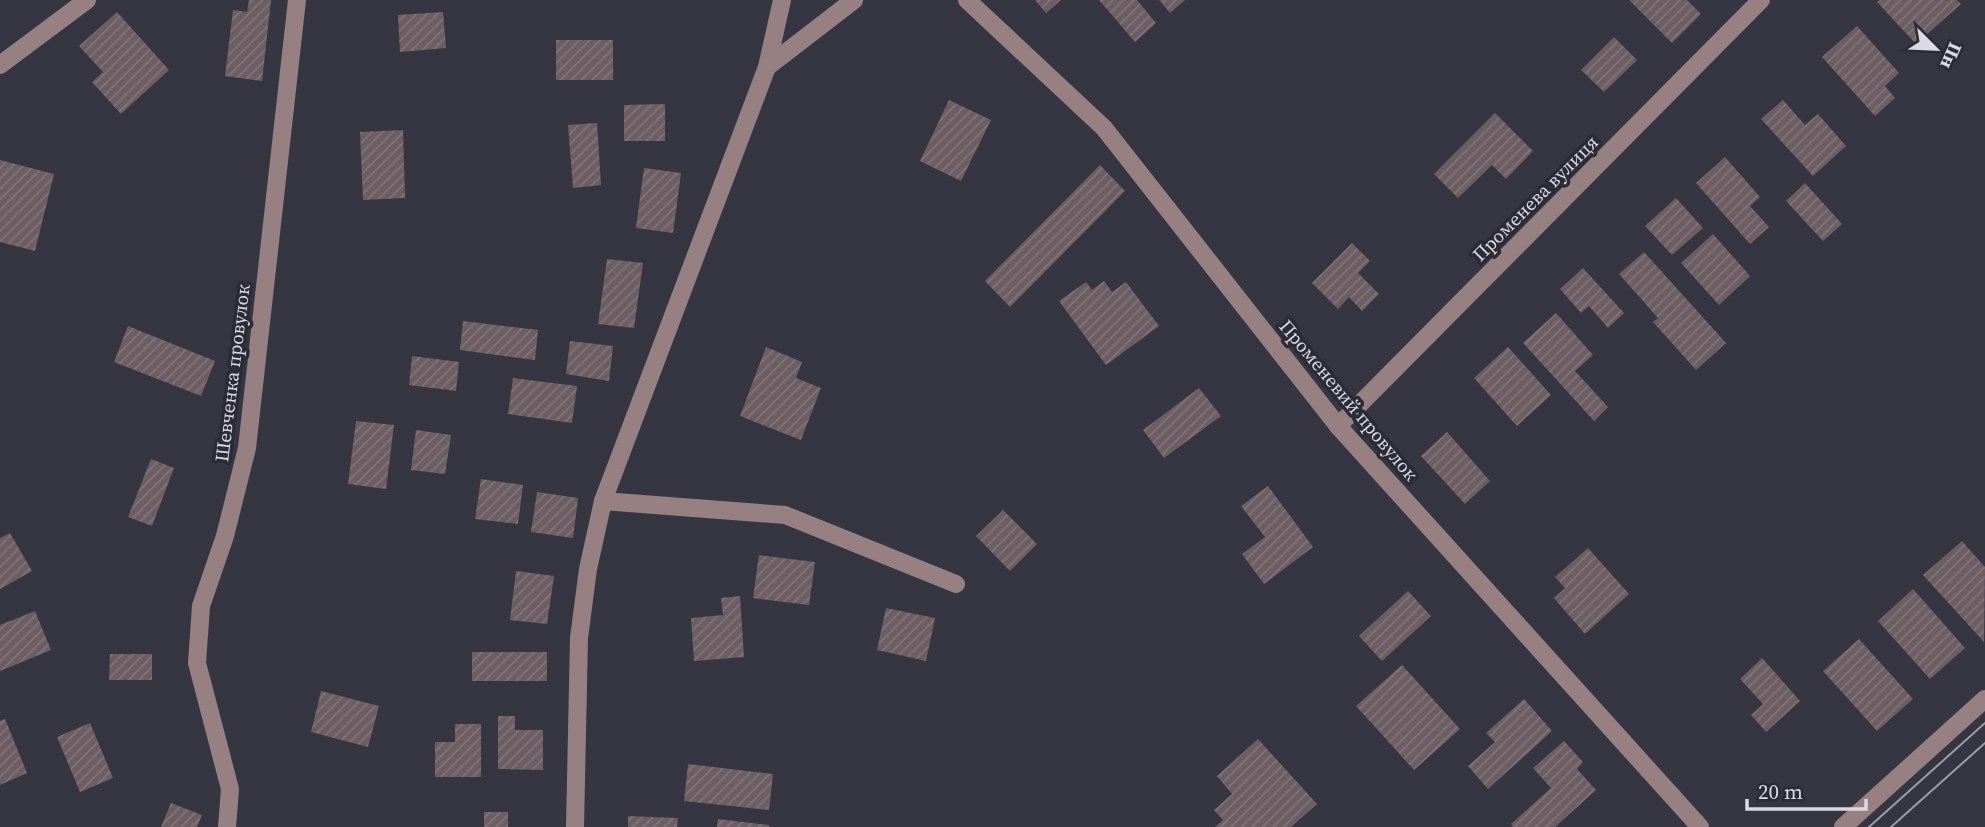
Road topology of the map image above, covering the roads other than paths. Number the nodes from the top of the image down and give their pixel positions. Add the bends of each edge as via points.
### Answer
1 (87, 0) edge
2 (297, 0) edge
3 (782, 0) edge
4 (854, 0) edge
5 (967, 0) edge
6 (1761, 0) edge
7 (0, 65) edge
8 (767, 67) junction
9 (1338, 426) junction
10 (603, 502) junction
11 (956, 584) dead end
12 (1985, 699) edge
13 (227, 827) edge
14 (575, 827) edge
15 (1700, 827) edge
16 (1843, 827) edge

1 - 7 street
2 - 13 street, Шевченка провулок via 247,448 201,607 197,663 230,789
3 - 8 street
4 - 8 street
5 - 9 street, Променевий провулок via 1104,128
6 - 9 street, Променева вулиця
8 - 10 street
9 - 15 street, Променевий провулок
10 - 11 street via 785,515
10 - 14 street via 579,638
12 - 16 street

